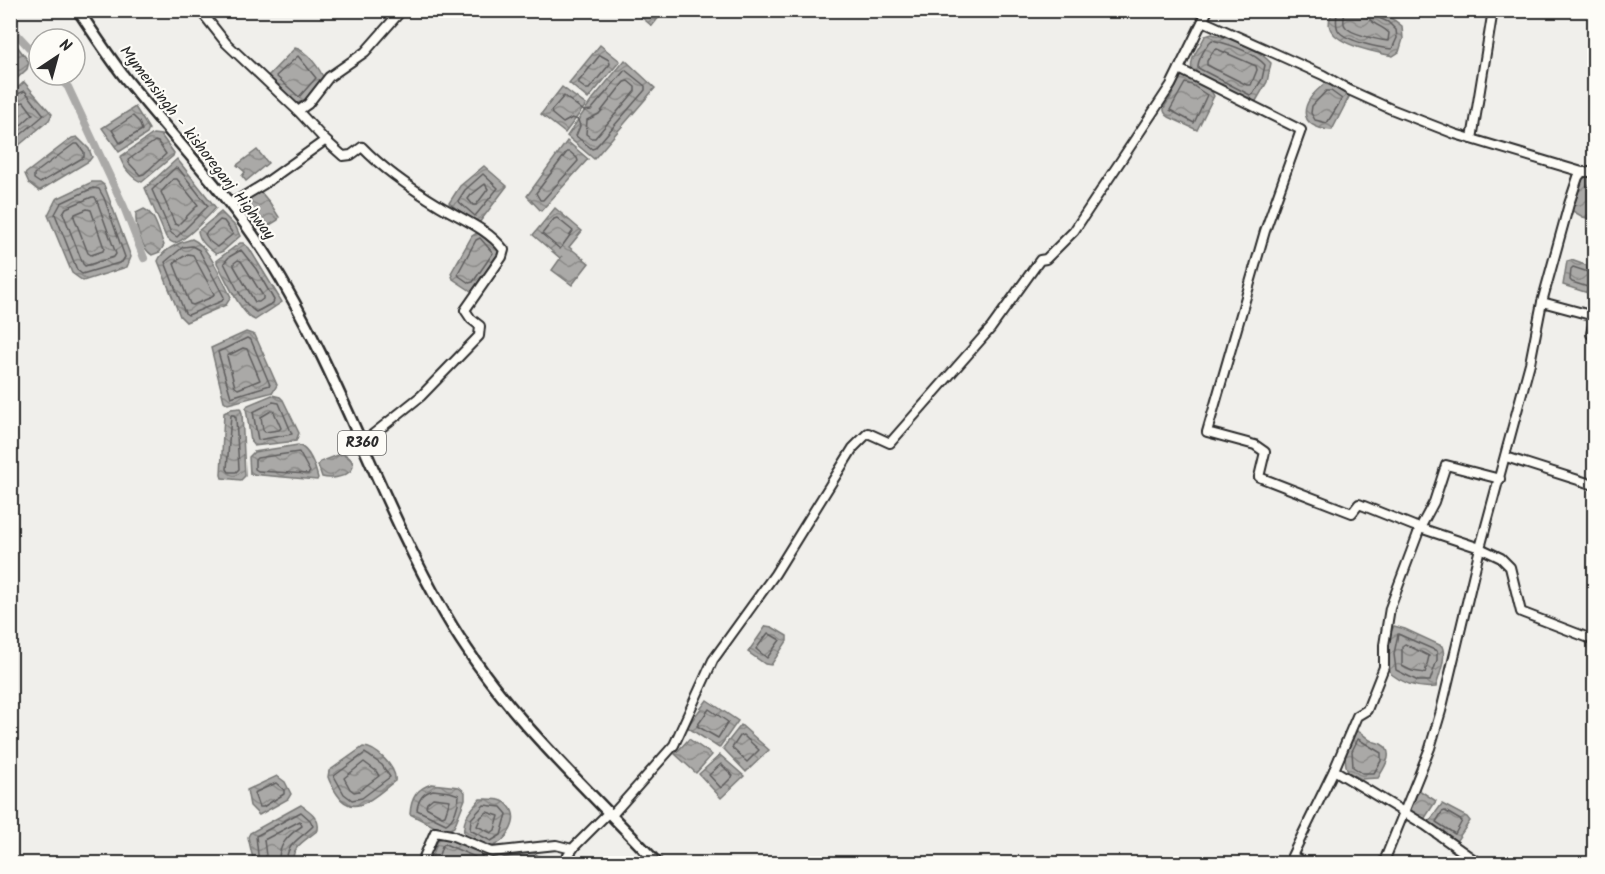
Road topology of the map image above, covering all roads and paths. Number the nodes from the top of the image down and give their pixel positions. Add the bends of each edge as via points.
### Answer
1 (78, 10) edge
2 (201, 10) edge
3 (402, 10) edge
4 (1208, 10) edge
5 (1493, 10) edge
6 (1203, 21) junction
7 (1179, 69) junction
8 (298, 111) junction
9 (324, 139) junction
10 (1472, 139) junction
11 (1582, 172) junction
12 (1594, 172) edge
13 (231, 204) junction
14 (1542, 302) junction
15 (1594, 318) edge
16 (1594, 335) edge
17 (362, 443) junction
18 (1506, 457) junction
19 (1500, 479) junction
20 (1594, 485) edge
21 (1420, 528) junction
22 (1480, 548) junction
23 (1594, 640) edge
24 (1334, 770) junction
25 (610, 813) junction
26 (1405, 813) junction
27 (572, 849) junction
28 (421, 864) edge
29 (562, 864) edge
30 (658, 864) edge
31 (1307, 864) edge
32 (1383, 864) edge
33 (1480, 864) edge

1 - 13 main road, Mymensingh - kishoreganj Highway / R360 via 125,78
2 - 8 street via 226,43
3 - 8 street via 365,52 329,77
4 - 6 street
5 - 10 street
6 - 7 street
6 - 10 street via 1391,109
7 - 21 street via 1301,130 1265,231 1207,432 1255,445 1264,452 1259,477 1352,513 1359,504
7 - 25 street via 1074,231 1046,259 1040,260 991,328 890,443 868,433 853,447 775,574 713,660 674,745
8 - 9 street
9 - 13 street
9 - 17 street via 343,156 362,147 379,165 492,236 504,250 465,310 480,326 480,336 421,396
10 - 11 street
11 - 12 street
11 - 14 street via 1569,204
13 - 17 main road, Mymensingh - kishoreganj Highway / R360 via 293,300
14 - 15 street
14 - 18 street
15 - 16 street via 1590,334
17 - 25 main road, Mymensingh - kishoreganj Highway / R360 via 406,540 467,650 518,717
18 - 19 street
18 - 20 street
19 - 21 street via 1446,465 1434,502
19 - 22 street
21 - 22 street
21 - 24 street via 1390,608 1384,667 1367,710 1357,716
22 - 23 street via 1510,567 1521,612
22 - 26 street via 1441,711
24 - 26 street
24 - 31 street via 1292,856
25 - 27 street
25 - 30 main road, Mymensingh - kishoreganj Highway / R360
26 - 32 street
26 - 33 street
27 - 28 street via 556,845 492,852 435,832
27 - 29 street

